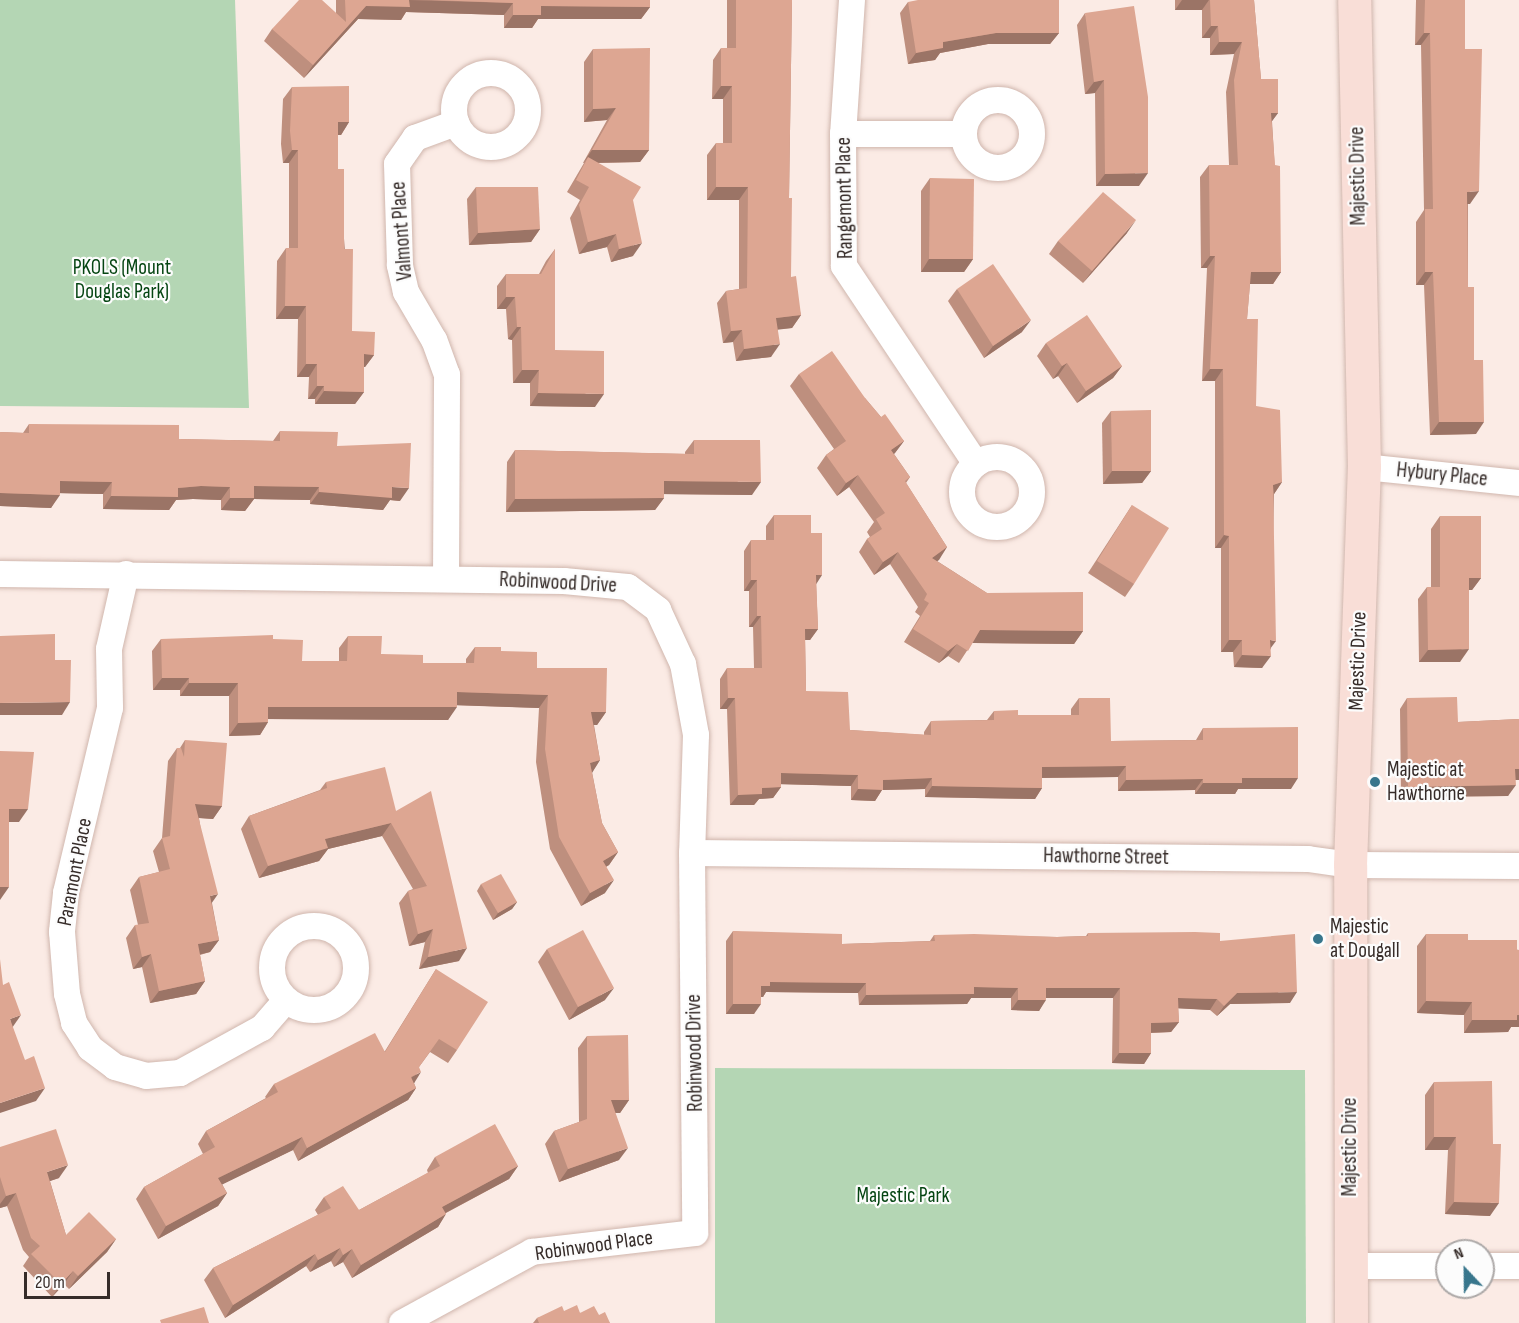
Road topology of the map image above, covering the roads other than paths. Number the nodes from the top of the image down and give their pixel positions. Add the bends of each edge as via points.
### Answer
1 (852, 0) edge
2 (1354, 0) edge
3 (456, 123) dead end
4 (843, 134) junction
5 (964, 134) dead end
6 (976, 464) dead end
7 (1365, 467) junction
8 (1519, 483) edge
9 (0, 574) edge
10 (126, 574) junction
11 (446, 578) junction
12 (692, 853) junction
13 (1350, 865) junction
14 (1519, 866) edge
15 (286, 1000) dead end
16 (695, 1233) joint
17 (1350, 1266) junction
18 (1435, 1266) edge
19 (1495, 1266) edge
20 (1519, 1266) edge
21 (402, 1323) edge
22 (1351, 1323) edge

1 - 4 street, Rangemont Place
2 - 7 street, Majestic Drive
3 - 11 street, Valmont Place via 415,138 397,164 406,292 434,340 447,375
4 - 5 street
4 - 6 street, Rangemont Place via 844,266
7 - 8 street, Hybury Place
7 - 13 street, Majestic Drive
9 - 10 street, Robinwood Drive
10 - 11 street, Robinwood Drive
10 - 15 street, Paramont Place via 109,649 110,708 66,893 62,932 66,994 74,1023 90,1048 116,1067 146,1076 180,1073 262,1028
11 - 12 street, Robinwood Drive via 628,587 658,610 683,664 696,735
12 - 13 street, Hawthorne Street via 1308,859
12 - 16 street, Robinwood Drive
13 - 14 street, Hawthorne Street
13 - 17 street, Majestic Drive
16 - 21 street, Robinwood Place via 532,1252
17 - 18 street
17 - 22 street, Majestic Drive
19 - 20 street

